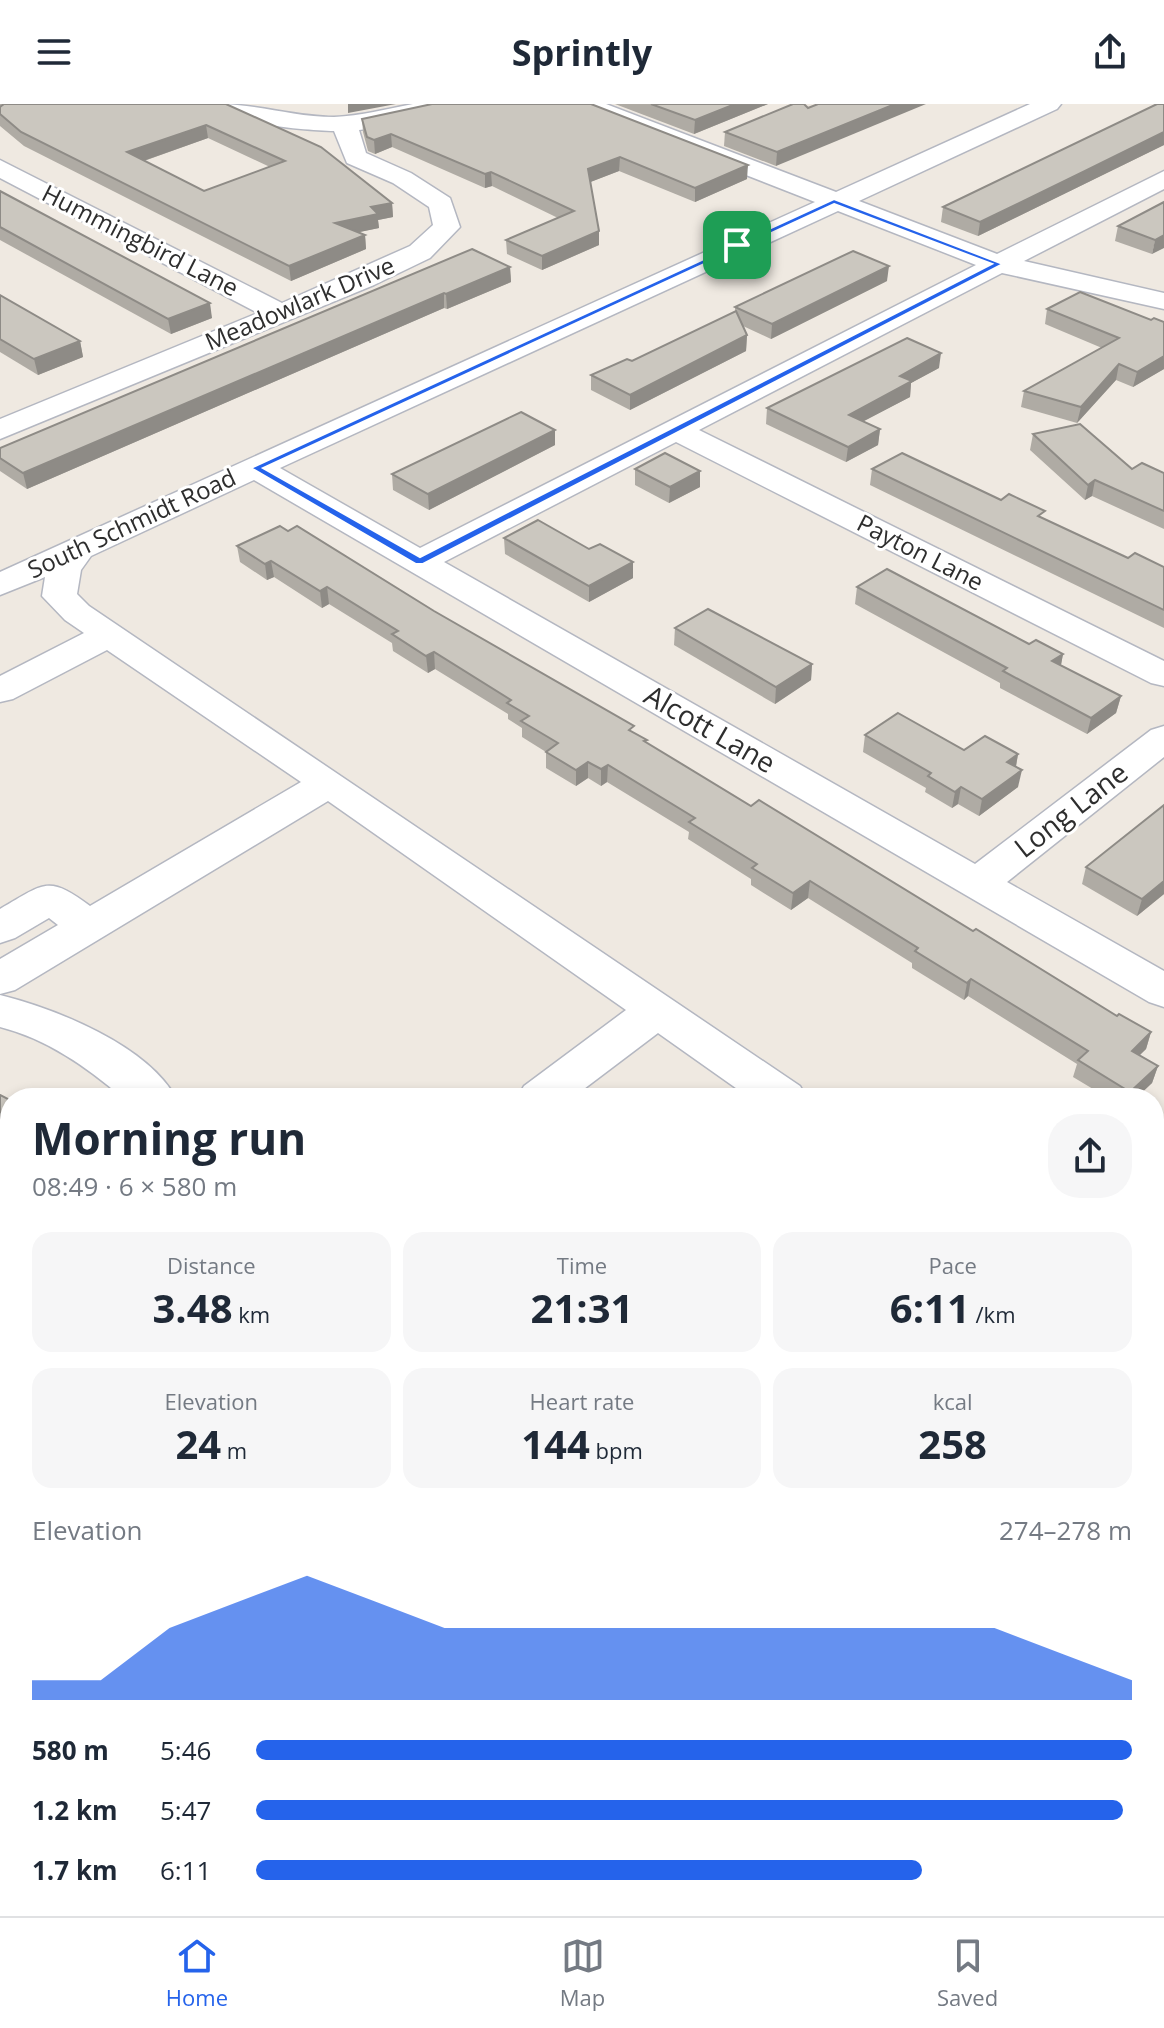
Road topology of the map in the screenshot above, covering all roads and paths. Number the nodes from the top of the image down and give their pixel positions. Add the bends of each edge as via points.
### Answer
1 (230, 104) edge
2 (438, 104) edge
3 (585, 104) edge
4 (1049, 104) edge
5 (347, 124) junction
6 (725, 134) edge
7 (694, 146) junction
8 (0, 168) edge
9 (1164, 179) edge
10 (834, 201) junction
11 (999, 264) junction
12 (1164, 301) edge
13 (280, 313) junction
14 (7, 419) edge
15 (676, 430) junction
16 (256, 468) junction
17 (79, 549) junction
18 (420, 561) junction
19 (0, 585) edge
20 (108, 635) junction
21 (10, 674) edge
22 (1164, 675) edge
23 (1164, 738) edge
24 (329, 783) junction
25 (978, 883) junction
26 (88, 926) junction
27 (0, 928) edge
28 (0, 979) edge
29 (1164, 991) edge
30 (657, 1010) junction
31 (0, 1011) edge
32 (141, 1088) edge
33 (553, 1088) edge
34 (770, 1088) edge

1 - 5 street via 270,118
2 - 5 street
3 - 7 street
4 - 10 street, South Schmidt Road
5 - 13 street, Meadowlark Drive via 356,158 441,203 447,227 420,252
6 - 7 street
7 - 10 street
8 - 13 street, Hummingbird Lane
9 - 11 street
10 - 11 street
10 - 16 street, South Schmidt Road
11 - 12 street
11 - 15 street
13 - 14 street, Meadowlark Drive
15 - 18 street
15 - 22 street, Payton Lane
16 - 17 street, South Schmidt Road
16 - 18 street, Alcott Lane
17 - 19 street, South Schmidt Road
17 - 20 street via 64,569 59,596
18 - 25 street, Alcott Lane
20 - 21 street
20 - 24 street
23 - 25 street, Long Lane
24 - 26 street
24 - 30 street
25 - 29 street, Alcott Lane
26 - 27 street via 51,898
26 - 28 street
30 - 33 street
30 - 34 street
31 - 32 street via 35,1020 104,1056

